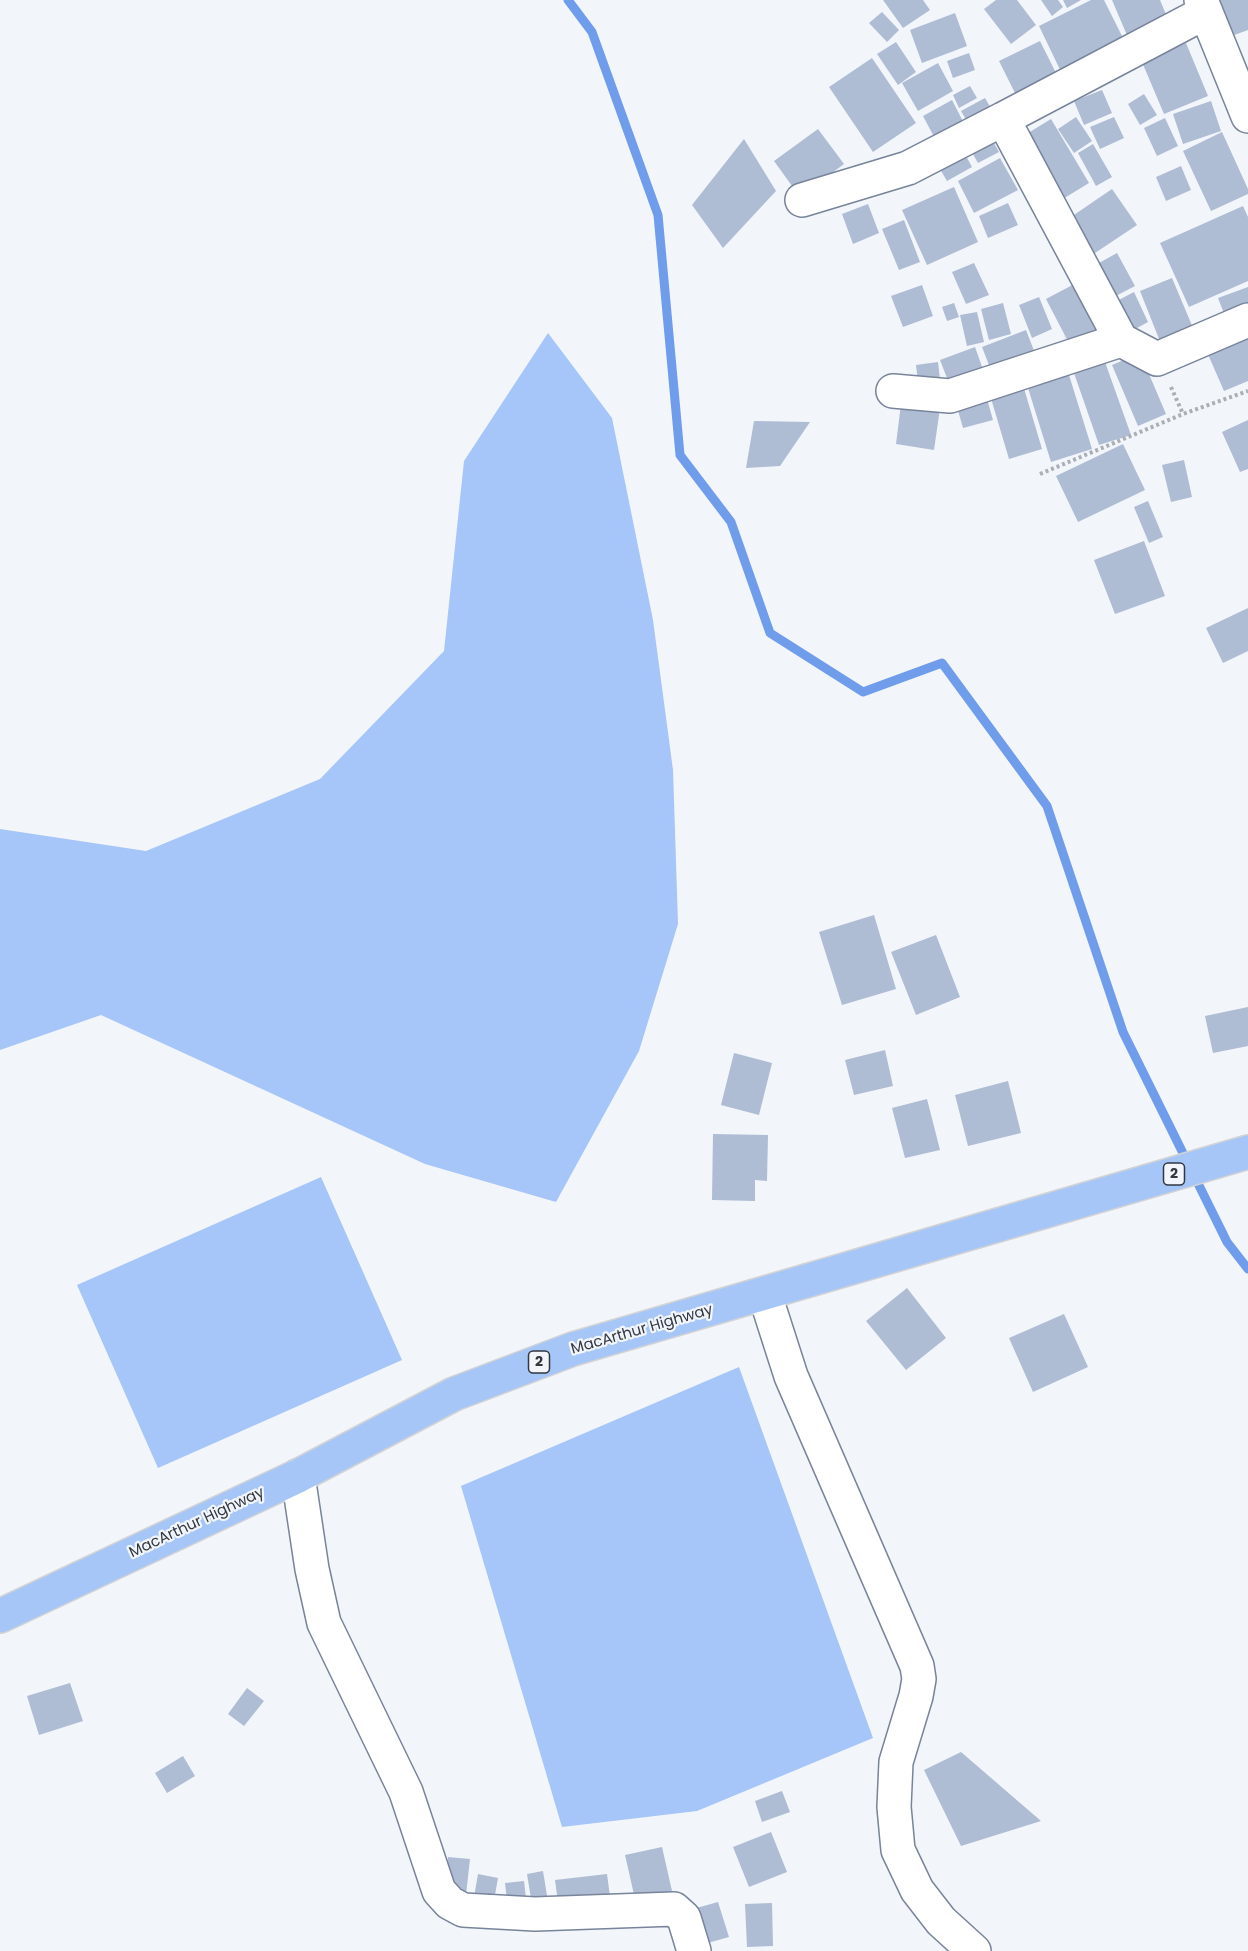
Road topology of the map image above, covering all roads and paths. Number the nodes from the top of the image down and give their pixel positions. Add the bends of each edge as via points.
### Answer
1 (1204, 6) edge
2 (1238, 62) edge
3 (1248, 116) edge
4 (1003, 119) junction
5 (802, 200) dead end
6 (1248, 320) edge
7 (1120, 340) junction
8 (893, 391) dead end
9 (1248, 391) edge
10 (1040, 474) dead end
11 (1242, 1153) edge
12 (765, 1295) junction
13 (298, 1476) junction
14 (0, 1616) edge
15 (694, 1951) edge
16 (974, 1951) edge

1 - 2 street
1 - 4 street
2 - 3 street
4 - 5 street via 908,168
4 - 7 street
6 - 7 street via 1157,359
7 - 8 street via 950,396
9 - 10 path
11 - 12 highway, MacArthur Highway / 2
12 - 13 highway, MacArthur Highway / 2 via 573,1349 454,1394
12 - 16 street via 791,1376 917,1666 916,1696 896,1762 894,1807 898,1850 917,1890 941,1921
13 - 14 highway, MacArthur Highway / 2
13 - 15 street via 324,1623 406,1792 439,1891 463,1910 535,1914 674,1909 684,1918

